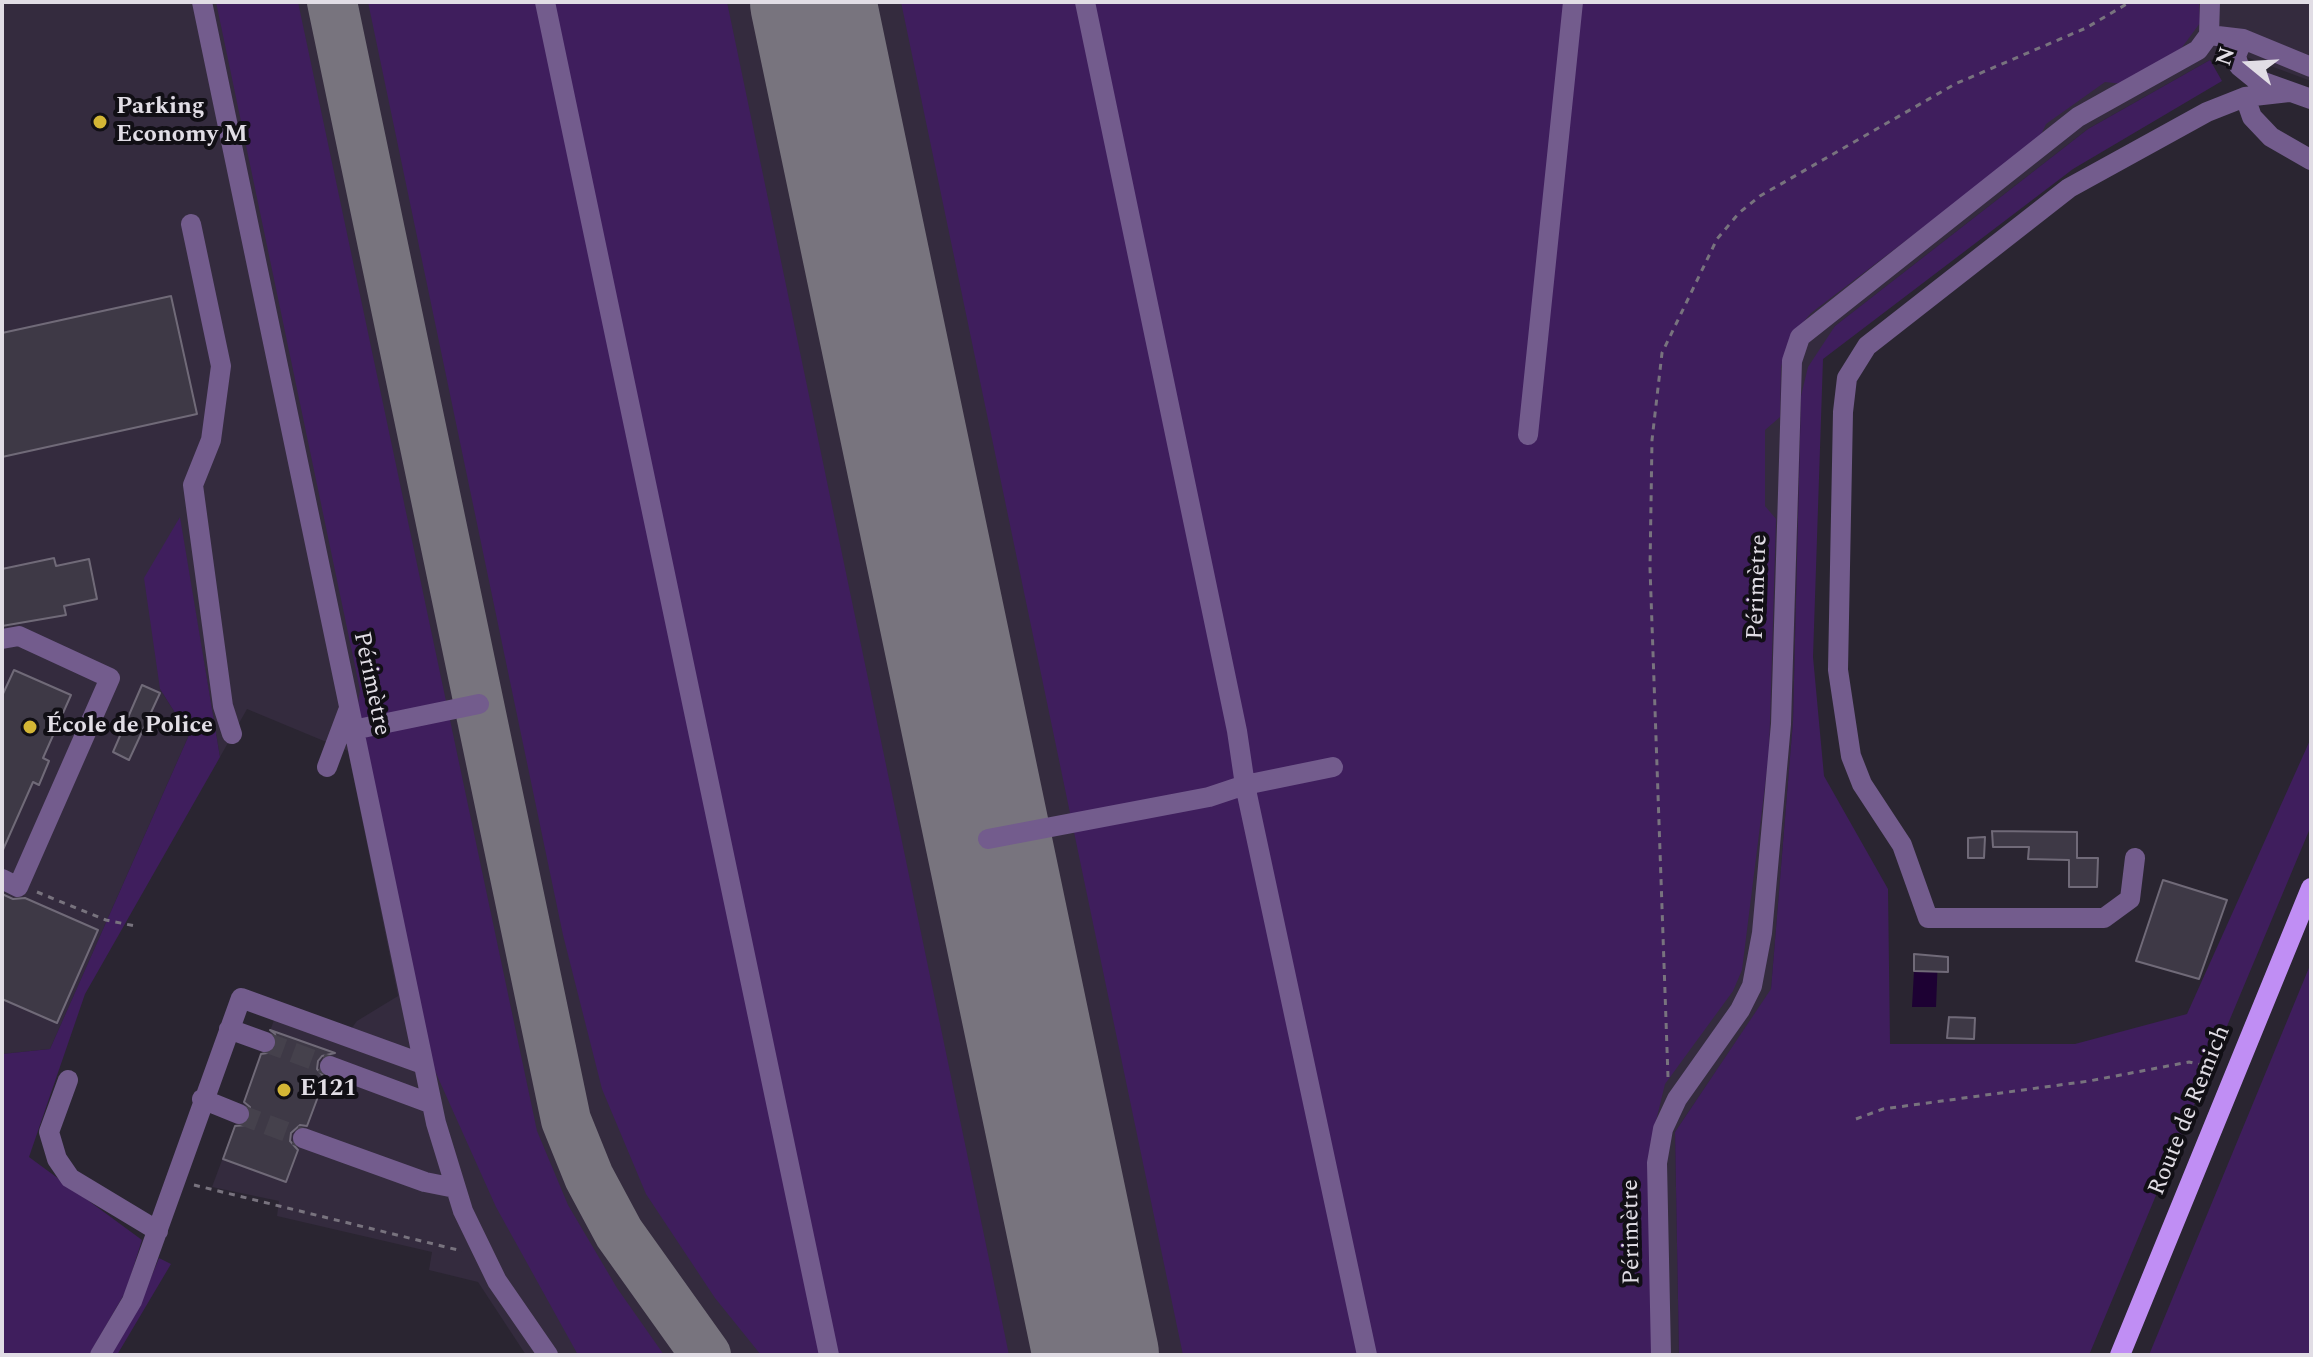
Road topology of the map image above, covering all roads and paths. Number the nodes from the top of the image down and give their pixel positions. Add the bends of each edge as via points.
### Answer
1 (202, 2) edge
2 (545, 2) edge
3 (1085, 2) edge
4 (1573, 2) edge
5 (2130, 2) edge
6 (2210, 2) edge
7 (2209, 35) junction
8 (2243, 39) junction
9 (2311, 67) edge
10 (2289, 92) junction
11 (2245, 97) junction
12 (2311, 99) edge
13 (2311, 160) edge
14 (191, 224) dead end
15 (1528, 435) dead end
16 (2, 639) edge
17 (479, 704) dead end
18 (349, 708) junction
19 (353, 730) junction
20 (232, 734) dead end
21 (327, 767) dead end
22 (1333, 767) dead end
23 (1245, 785) junction
24 (988, 839) dead end
25 (2135, 858) dead end
26 (2, 879) edge
27 (2311, 888) edge
28 (50, 896) dead end
29 (135, 926) dead end
30 (229, 1029) junction
31 (265, 1042) tunnel mouth
32 (423, 1064) junction
33 (330, 1066) tunnel mouth
34 (2235, 1073) junction
35 (68, 1080) dead end
36 (202, 1099) junction
37 (1677, 1099) junction
38 (432, 1104) junction
39 (239, 1114) tunnel mouth
40 (1856, 1119) dead end
41 (303, 1138) tunnel mouth
42 (175, 1177) junction
43 (455, 1188) junction
44 (158, 1231) junction
45 (485, 1257) junction
46 (100, 1355) edge
47 (548, 1355) edge
48 (829, 1355) edge
49 (1367, 1355) edge
50 (1661, 1355) edge
51 (2120, 1355) edge

1 - 18 lane, Périmètre
2 - 48 lane
3 - 23 lane
4 - 15 lane
5 - 37 path via 2086,28 1955,84 1760,196 1717,239 1662,353 1652,440 1650,568 1665,1071
6 - 7 lane
7 - 8 lane
7 - 37 lane, Périmètre via 2198,50 2078,117 1800,337 1792,361 1781,724 1762,933 1752,986 1740,1010
8 - 9 lane
8 - 10 lane via 2236,56 2239,66 2255,79
10 - 11 lane
10 - 12 lane
11 - 13 lane via 2252,117 2271,137
11 - 25 lane via 2207,112 2069,188 1867,346 1847,378 1838,670 1851,756 1862,784 1902,845 1928,918 2104,918 2130,899
14 - 20 lane via 221,366 211,440 193,485 223,706
16 - 26 lane via 19,636 110,678 18,887
17 - 19 lane
18 - 19 lane, Périmètre
18 - 21 lane
19 - 32 lane, Périmètre
22 - 23 lane
23 - 24 lane via 1209,797
23 - 49 lane
27 - 34 main road, Route de Remich
28 - 29 path
30 - 31 lane
30 - 32 lane via 241,998
30 - 36 lane
32 - 38 lane, Périmètre
33 - 38 lane
34 - 40 path via 2189,1062 1883,1109
34 - 51 main road, Route de Remich
35 - 44 lane via 49,1132 57,1159 70,1178
36 - 39 lane
36 - 42 lane
37 - 50 lane, Périmètre via 1663,1129 1657,1163
38 - 43 lane, Périmètre
41 - 43 lane
42 - 44 lane
42 - 45 path via 209,1190
43 - 45 lane, Périmètre
44 - 46 lane via 132,1301
45 - 47 lane, Périmètre

